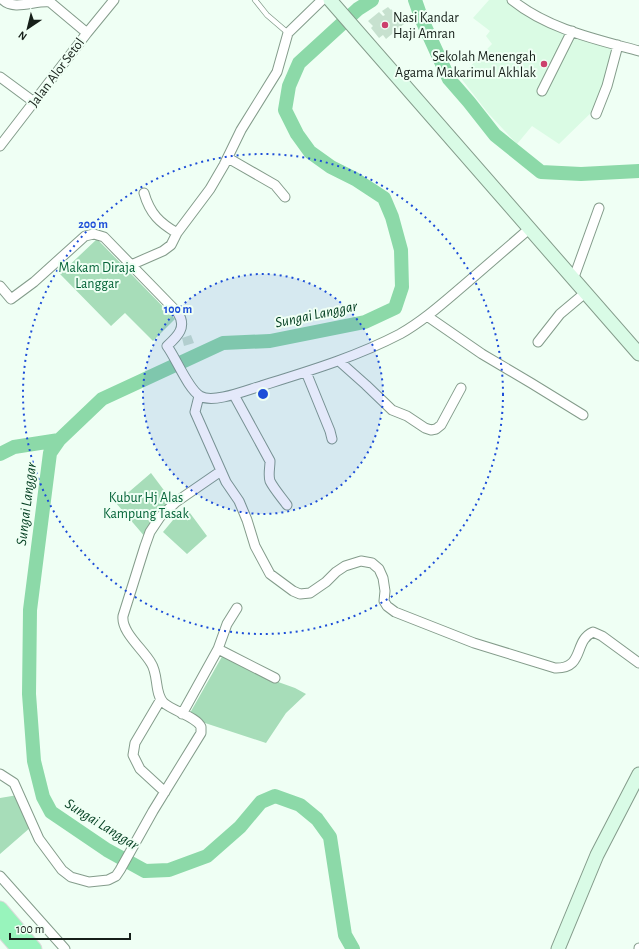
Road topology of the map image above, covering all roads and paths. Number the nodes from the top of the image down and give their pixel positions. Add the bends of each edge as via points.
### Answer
1 (3, 0) edge
2 (114, 0) edge
3 (255, 0) edge
4 (322, 0) edge
5 (512, 0) edge
6 (332, 3) edge
7 (572, 31) junction
8 (87, 33) junction
9 (288, 33) junction
10 (618, 45) junction
11 (639, 51) edge
12 (0, 77) edge
13 (542, 91) dead end
14 (34, 102) junction
15 (596, 114) dead end
16 (0, 146) edge
17 (228, 158) junction
18 (144, 193) dead end
19 (285, 197) dead end
20 (599, 208) dead end
21 (530, 229) junction
22 (177, 233) junction
23 (131, 265) junction
24 (573, 280) junction
25 (0, 286) edge
26 (585, 293) junction
27 (427, 316) junction
28 (538, 342) dead end
29 (639, 354) edge
30 (339, 361) junction
31 (306, 372) junction
32 (461, 388) dead end
33 (234, 394) junction
34 (199, 396) junction
35 (583, 415) dead end
36 (332, 438) dead end
37 (221, 471) junction
38 (287, 505) dead end
39 (236, 608) dead end
40 (218, 649) junction
41 (639, 664) edge
42 (275, 678) dead end
43 (161, 699) junction
44 (182, 714) junction
45 (0, 774) edge
46 (639, 774) edge
47 (165, 792) junction
48 (0, 876) edge
49 (0, 908) edge
50 (0, 927) edge
51 (19, 949) edge
52 (34, 949) edge
53 (65, 949) edge
54 (558, 949) edge

1 - 8 street via 11,5 50,2
2 - 8 street, Jalan Alor Setol
3 - 9 lane via 267,15
4 - 9 street
5 - 7 street via 522,8
6 - 21 main road
7 - 10 street
7 - 13 street
8 - 14 street, Jalan Alor Setol
9 - 17 street via 277,72 241,130
10 - 11 street
10 - 15 street
12 - 14 street
14 - 16 street, Jalan Alor Setol
17 - 19 street via 275,185
17 - 22 street via 210,189
18 - 22 street via 153,212 163,224
20 - 24 street
21 - 24 main road
21 - 27 street
22 - 23 street via 170,246 163,251
23 - 25 street via 104,237 89,234 11,299
23 - 34 street via 182,320 180,331 167,346
24 - 26 main road
26 - 28 street via 560,314
26 - 29 main road
27 - 30 street via 365,351
27 - 35 street via 482,354
30 - 31 street
30 - 32 street via 392,410 431,430 441,425
31 - 33 street
31 - 36 street
33 - 34 street via 214,398
33 - 38 street via 270,461 270,481
34 - 37 street via 195,412
37 - 41 street via 239,501 255,546 270,574 293,591 300,594 310,593 345,566 361,561 372,563 383,578 384,601 387,606 395,612 474,643 555,668 564,668 575,660 585,637 592,632 602,636
37 - 43 street via 176,502 160,517 150,532 122,622 152,664
39 - 40 street
40 - 42 street
40 - 44 street
43 - 44 street
43 - 47 street via 135,743 133,755 140,769
44 - 47 street via 196,721 201,726 201,733
45 - 47 street via 14,783 39,839 62,870 71,877 89,882 108,880 116,876
46 - 54 main road via 597,855
48 - 53 street
49 - 52 highway
50 - 51 highway

